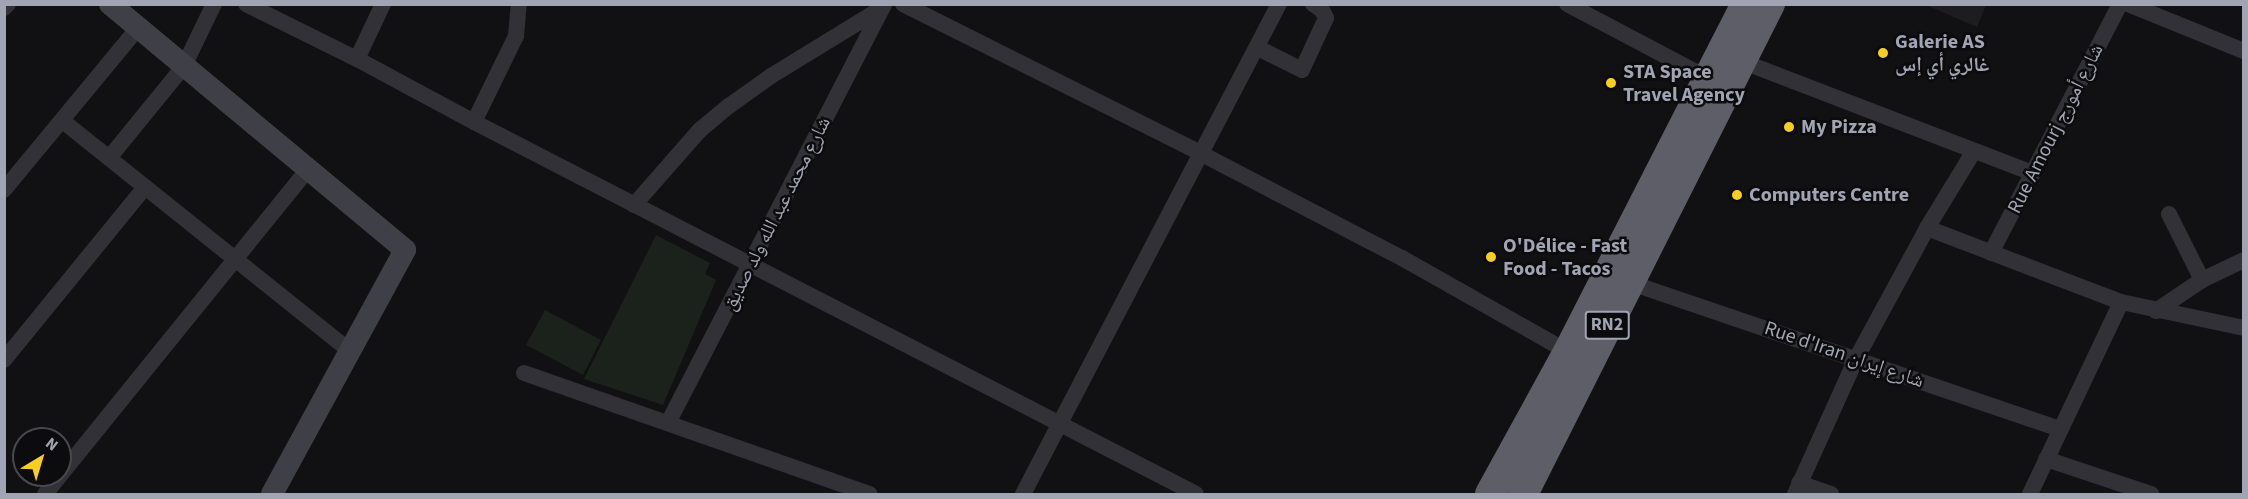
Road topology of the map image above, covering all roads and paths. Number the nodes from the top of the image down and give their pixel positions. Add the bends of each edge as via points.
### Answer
1 (8, 4) edge
2 (110, 4) edge
3 (214, 4) edge
4 (246, 4) edge
5 (383, 4) edge
6 (519, 4) edge
7 (903, 4) edge
8 (1279, 4) edge
9 (1312, 4) edge
10 (1567, 4) edge
11 (1746, 4) edge
12 (1770, 4) edge
13 (2120, 4) edge
14 (2128, 4) edge
15 (883, 6) edge
16 (4, 9) edge
17 (138, 28) junction
18 (1258, 48) junction
19 (2243, 48) edge
20 (357, 59) junction
21 (1741, 61) junction
22 (184, 66) junction
23 (1708, 79) junction
24 (64, 122) junction
25 (474, 122) junction
26 (1974, 151) junction
27 (1200, 153) junction
28 (109, 158) junction
29 (308, 169) junction
30 (2033, 173) junction
31 (145, 187) junction
32 (4, 190) edge
33 (634, 205) junction
34 (2169, 214) dead end
35 (1927, 228) junction
36 (1991, 253) junction
37 (234, 257) junction
38 (2244, 260) edge
39 (751, 265) junction
40 (2202, 280) junction
41 (1628, 282) junction
42 (2121, 302) junction
43 (2156, 310) junction
44 (2244, 328) edge
45 (350, 351) junction
46 (1568, 352) junction
47 (6, 357) edge
48 (1856, 359) junction
49 (524, 374) dead end
50 (668, 423) junction
51 (1060, 424) junction
52 (2061, 429) junction
53 (2046, 459) junction
54 (1797, 489) edge
55 (45, 495) edge
56 (272, 495) edge
57 (869, 495) edge
58 (1023, 495) edge
59 (1196, 495) edge
60 (1490, 495) edge
61 (1523, 495) edge
62 (1832, 495) edge
63 (2030, 495) edge
64 (2151, 495) edge

1 - 16 street
2 - 17 street
3 - 22 street
4 - 20 street
5 - 20 street
6 - 25 street via 516,36
7 - 27 street
8 - 18 street
9 - 18 street via 1326,18 1302,70
10 - 23 street
11 - 23 highway, RN2
12 - 21 highway, RN2
13 - 30 street, Rue Amourj شارع أمورج
14 - 19 street
15 - 33 street via 729,106 700,130
15 - 39 street, شارع محمد عبد الله ولد صديق
17 - 22 street
17 - 24 street
18 - 27 street
20 - 25 street
21 - 26 street
21 - 41 highway, RN2
22 - 28 street
22 - 29 street
23 - 46 highway, RN2
24 - 28 street
24 - 32 street
25 - 33 street
26 - 30 street
26 - 35 street
27 - 46 street via 1402,258
27 - 51 street
28 - 31 street
29 - 37 street
29 - 45 street via 405,250
30 - 36 street, Rue Amourj شارع أمورج
31 - 37 street
31 - 47 street
33 - 39 street
34 - 40 street
35 - 36 street
35 - 48 street
36 - 42 street
37 - 45 street
37 - 55 street
38 - 40 street
39 - 50 street, شارع محمد عبد الله ولد صديق
39 - 51 street
40 - 43 street
41 - 48 street, Rue d'Iran شارع إيران
41 - 61 highway, RN2
42 - 43 street
42 - 52 street
43 - 44 street
45 - 56 street
46 - 60 highway, RN2
48 - 52 street, Rue d'Iran شارع إيران
48 - 54 street
49 - 50 street
50 - 57 street
51 - 58 street
51 - 59 street
52 - 53 street
53 - 63 street
53 - 64 street
54 - 62 street

